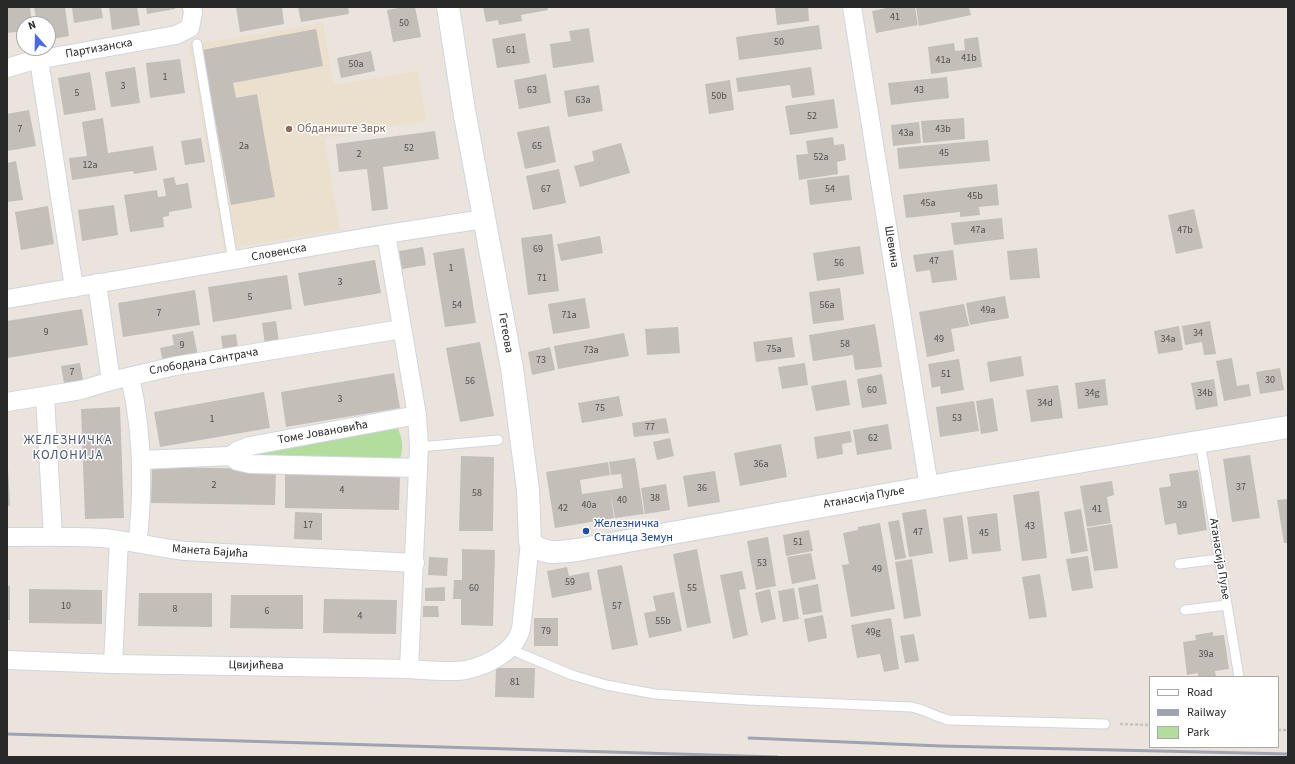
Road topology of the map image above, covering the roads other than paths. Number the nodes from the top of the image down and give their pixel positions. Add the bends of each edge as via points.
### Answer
1 (192, 7) edge
2 (448, 7) edge
3 (852, 7) edge
4 (193, 36) junction
5 (39, 60) junction
6 (7, 68) edge
7 (484, 219) junction
8 (386, 234) junction
9 (233, 261) junction
10 (97, 283) junction
11 (74, 288) junction
12 (7, 299) edge
13 (402, 329) junction
14 (130, 377) junction
15 (112, 381) junction
16 (45, 397) junction
17 (7, 402) edge
18 (417, 415) junction
19 (1288, 427) edge
20 (498, 440) dead end
21 (1200, 441) junction
22 (419, 447) junction
23 (230, 456) junction
24 (142, 460) junction
25 (418, 468) junction
26 (929, 487) junction
27 (7, 537) edge
28 (53, 537) junction
29 (119, 540) junction
30 (530, 542) junction
31 (137, 543) junction
32 (1219, 559) junction
33 (415, 563) junction
34 (1179, 564) dead end
35 (1227, 605) junction
36 (1185, 610) dead end
37 (506, 650) junction
38 (7, 660) edge
39 (113, 664) junction
40 (410, 669) junction
41 (1239, 676) edge
42 (1105, 724) road end

1 - 4 street
2 - 7 street, Гетеова
3 - 26 street, Шевина
4 - 5 street, Партизанска via 176,36
4 - 9 lane
5 - 6 street, Партизанска
5 - 11 street
7 - 8 street, Словенска
7 - 30 street, Гетеова via 522,438
8 - 9 street, Словенска
8 - 13 street
9 - 10 street, Словенска
10 - 11 street, Словенска
10 - 15 street
11 - 12 street, Словенска
13 - 14 street, Слободана Сантрача via 175,366
13 - 18 street
14 - 15 street, Слободана Сантрача
14 - 24 street
15 - 16 street, Слободана Сантрача
16 - 17 street, Слободана Сантрача
16 - 28 street
18 - 22 street
18 - 23 street, Томе Јовановића via 250,446
19 - 21 street, Атанасија Пуље
20 - 22 lane
21 - 26 street, Атанасија Пуље
21 - 32 lane, Атанасија Пуље
22 - 25 street
23 - 24 street, Томе Јовановића
23 - 25 street, Томе Јовановића via 237,461 250,464
24 - 31 street
25 - 33 street
26 - 30 street, Атанасија Пуље via 577,550 544,551
27 - 28 street, Манета Бајића
28 - 29 street, Манета Бајића
29 - 31 street, Манета Бајића
29 - 39 street
30 - 37 street, Гетеова via 520,632
31 - 33 street, Манета Бајића via 186,551
32 - 34 lane
32 - 35 lane, Атанасија Пуље
33 - 40 street
35 - 36 lane
35 - 41 lane, Атанасија Пуље
37 - 40 street, Цвијићева via 466,670
37 - 42 lane via 572,675 606,685 655,694 911,706 949,720
38 - 39 street, Цвијићева
39 - 40 street, Цвијићева

